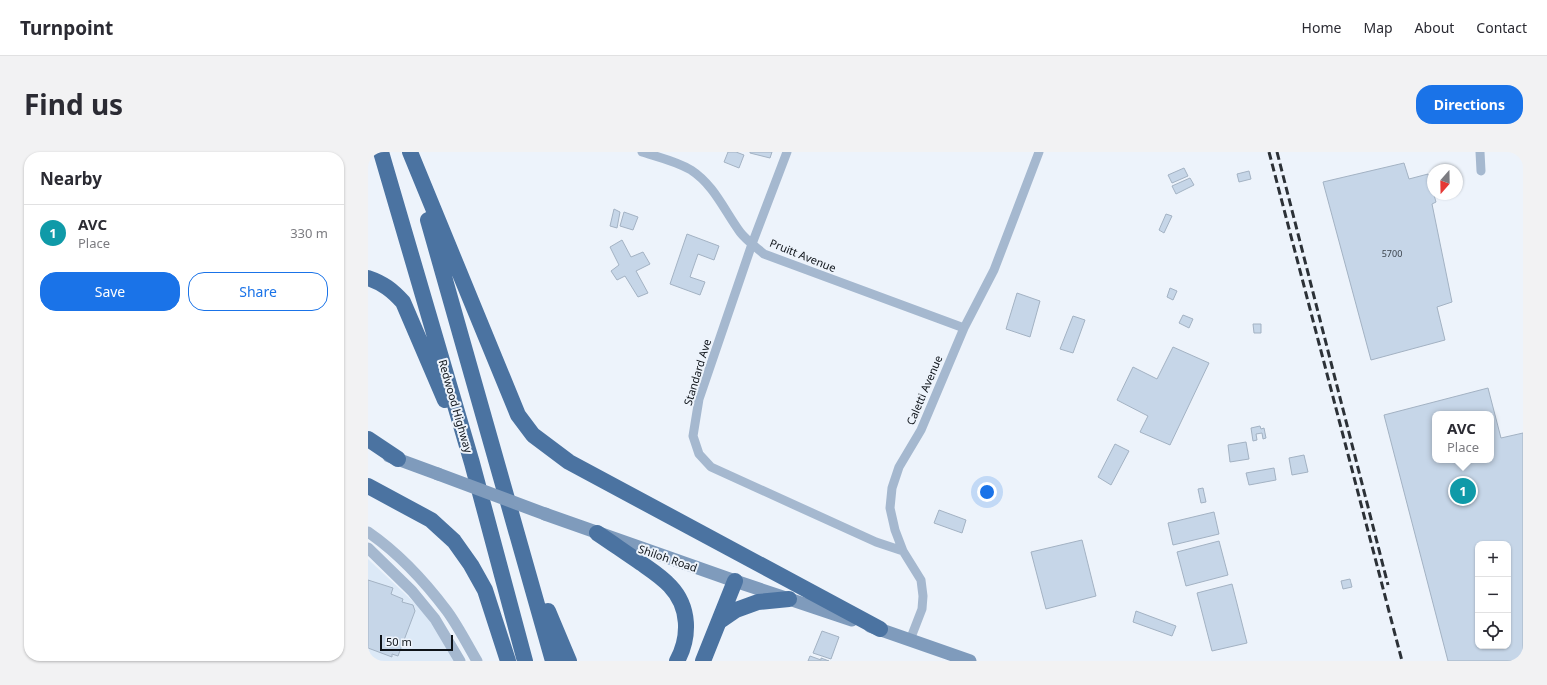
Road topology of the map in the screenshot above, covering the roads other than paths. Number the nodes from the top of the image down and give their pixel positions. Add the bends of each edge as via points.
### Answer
1 (381, 152) edge
2 (410, 152) edge
3 (642, 152) edge
4 (787, 152) edge
5 (1039, 152) edge
6 (1480, 152) edge
7 (1481, 171) dead end
8 (752, 244) junction
9 (368, 278) edge
10 (964, 328) junction
11 (368, 439) edge
12 (368, 447) edge
13 (398, 459) junction
14 (472, 463) junction
15 (368, 486) edge
16 (368, 532) edge
17 (597, 533) junction
18 (518, 535) junction
19 (368, 548) edge
20 (903, 551) junction
21 (735, 581) junction
22 (790, 598) junction
23 (720, 620) junction
24 (880, 629) junction
25 (910, 640) junction
26 (460, 661) edge
27 (477, 661) edge
28 (508, 661) edge
29 (525, 661) edge
30 (553, 661) edge
31 (569, 661) edge
32 (677, 661) edge
33 (703, 661) edge
34 (970, 661) edge

1 - 14 highway, Redwood Highway
2 - 18 highway
2 - 24 highway via 518,415 533,435 569,462
3 - 8 street, Pruitt Avenue via 690,169 702,178 741,233
4 - 8 street, Standard Ave
5 - 10 street, Caletti Avenue via 994,270
6 - 7 street
8 - 10 street, Pruitt Avenue via 764,254 781,262
8 - 20 street, Standard Ave via 699,399 693,436 699,454 711,467 876,542
9 - 14 highway via 381,282 403,302
10 - 20 street, Caletti Avenue via 921,430 899,467 892,488 890,508
11 - 13 highway
12 - 13 main road, Shiloh Road
13 - 17 main road, Shiloh Road, bridge
14 - 29 highway, Redwood Highway
15 - 28 highway via 431,520 454,541 485,590
16 - 27 street via 414,573 447,611
17 - 21 main road, Shiloh Road
17 - 32 highway via 671,586 680,600 685,612 686,637
18 - 30 highway
18 - 31 highway
19 - 26 street via 412,591 435,619
20 - 25 street, Caletti Avenue via 921,580 923,596 922,608
21 - 22 main road, Shiloh Road
21 - 23 highway
22 - 23 highway via 758,602 736,610
22 - 24 main road, Shiloh Road
23 - 33 highway
24 - 25 main road, Shiloh Road
25 - 34 main road, Shiloh Road

